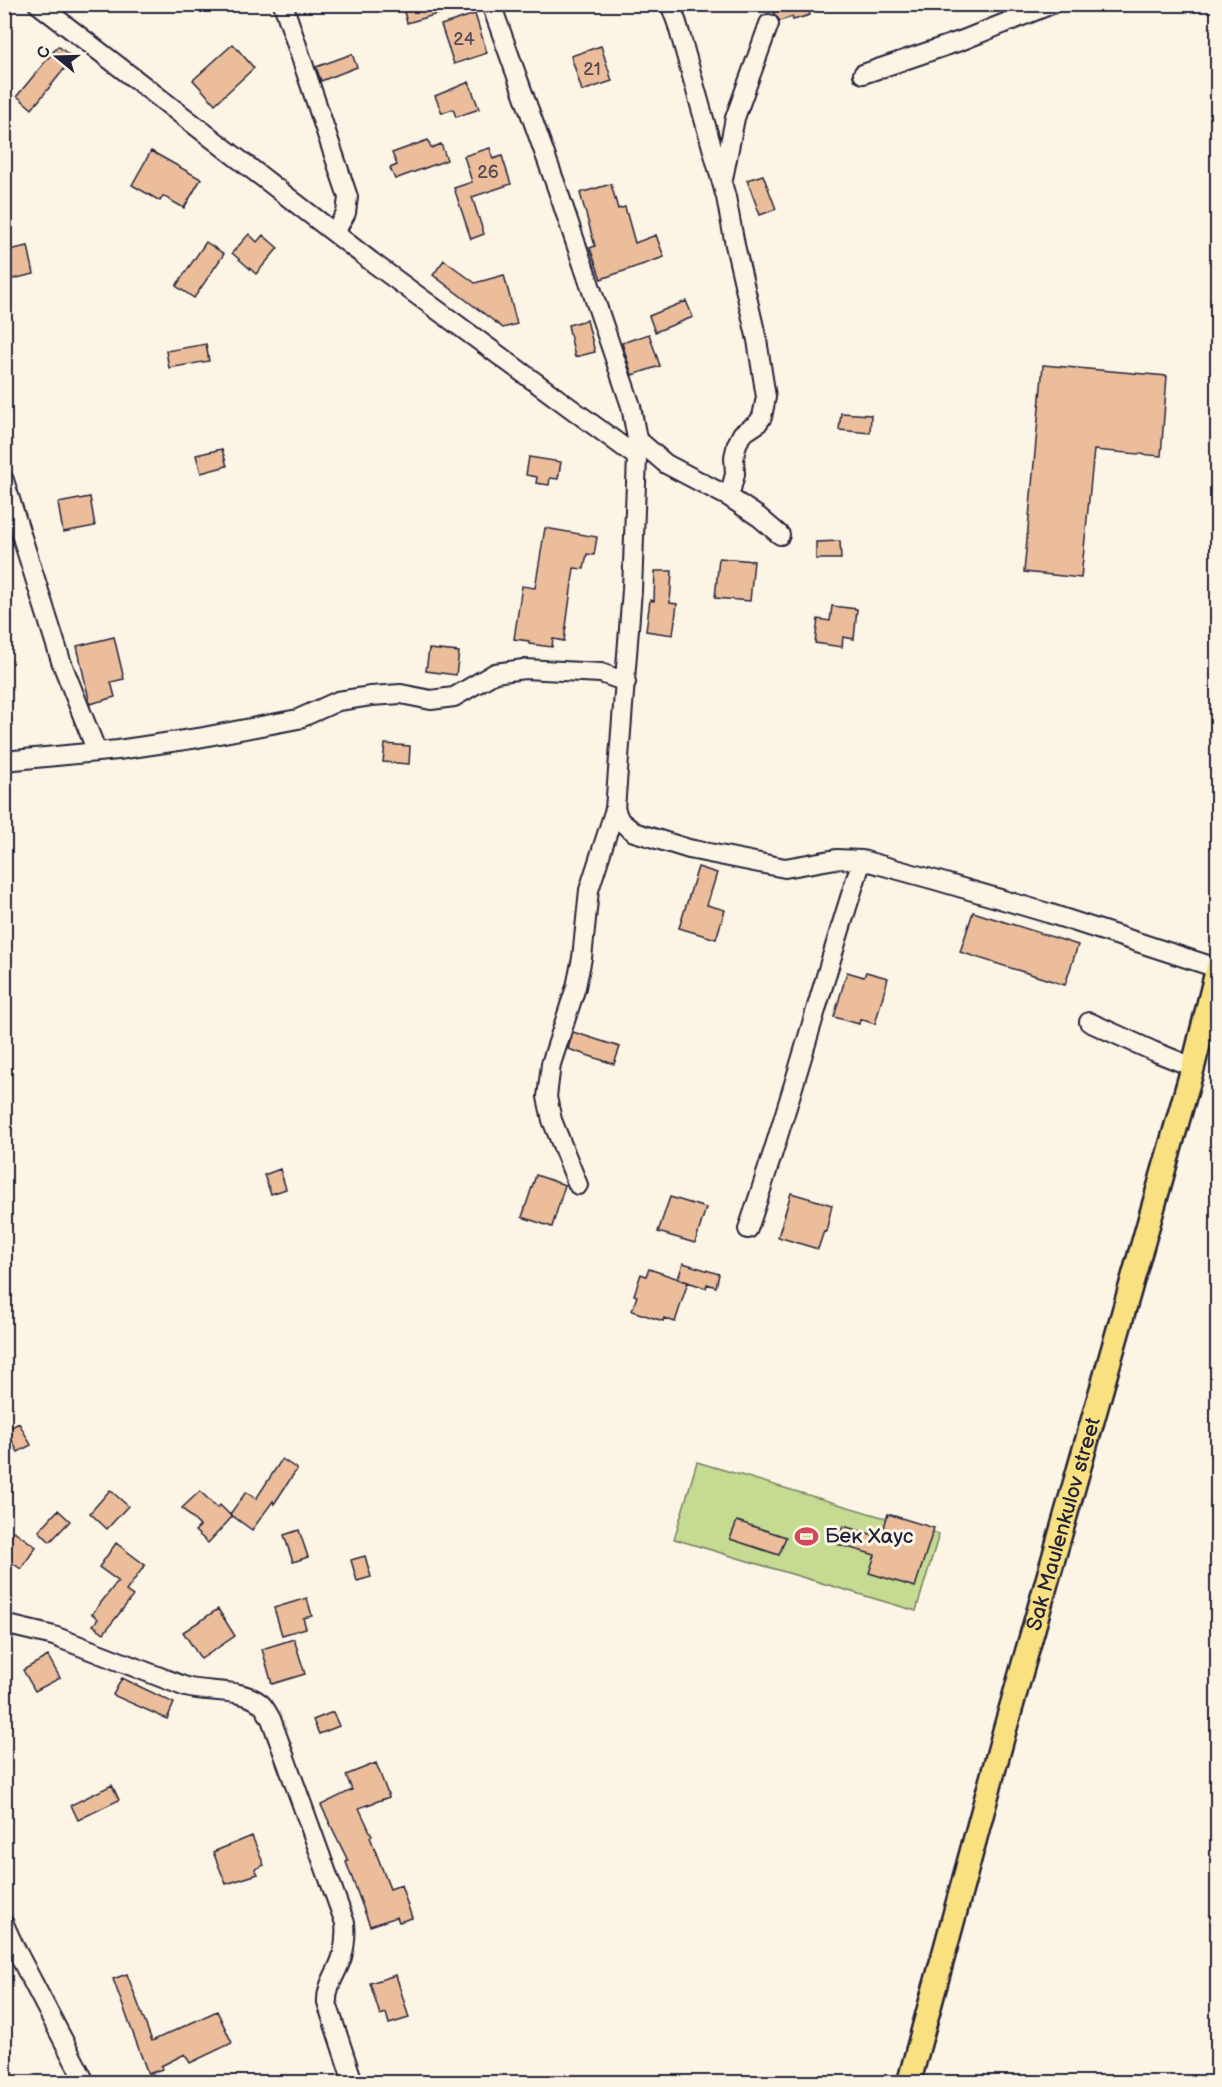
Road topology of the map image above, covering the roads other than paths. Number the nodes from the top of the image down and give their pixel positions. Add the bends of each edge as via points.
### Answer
1 (38, 4) edge
2 (283, 4) edge
3 (491, 4) edge
4 (670, 4) edge
5 (1052, 4) edge
6 (769, 24) dead end
7 (863, 74) dead end
8 (722, 184) junction
9 (335, 232) junction
10 (637, 448) junction
11 (4, 480) edge
12 (729, 497) junction
13 (780, 535) dead end
14 (626, 682) junction
15 (97, 752) junction
16 (4, 761) edge
17 (615, 809) junction
18 (861, 860) junction
19 (1217, 967) edge
20 (1089, 1022) dead end
21 (1193, 1067) junction
22 (578, 1185) dead end
23 (748, 1229) dead end
24 (4, 1624) edge
25 (4, 1924) edge
26 (85, 2082) edge
27 (352, 2082) edge
28 (909, 2082) edge

1 - 9 street
2 - 9 street via 348,197 346,213
3 - 10 street via 631,406
4 - 8 street
5 - 7 street
6 - 8 street via 735,118
8 - 12 street via 766,397 762,417 742,434 737,444
9 - 10 street via 391,276
10 - 12 street
10 - 14 street
11 - 15 street via 61,661
12 - 13 street
14 - 15 street via 601,673 524,669 495,674 454,697 431,700 401,693 338,701 298,719
14 - 17 street
15 - 16 street
17 - 18 street via 620,821 640,835 742,861 786,868 836,859
17 - 22 street via 589,890 582,958 551,1064 547,1097
18 - 19 street
18 - 23 street
19 - 21 main road, Sak Maulenkulov street
20 - 21 street
21 - 28 main road, Sak Maulenkulov street
24 - 27 street via 54,1636 186,1687 241,1695 262,1705 271,1719 345,1923 342,1958 326,1994
25 - 26 street

